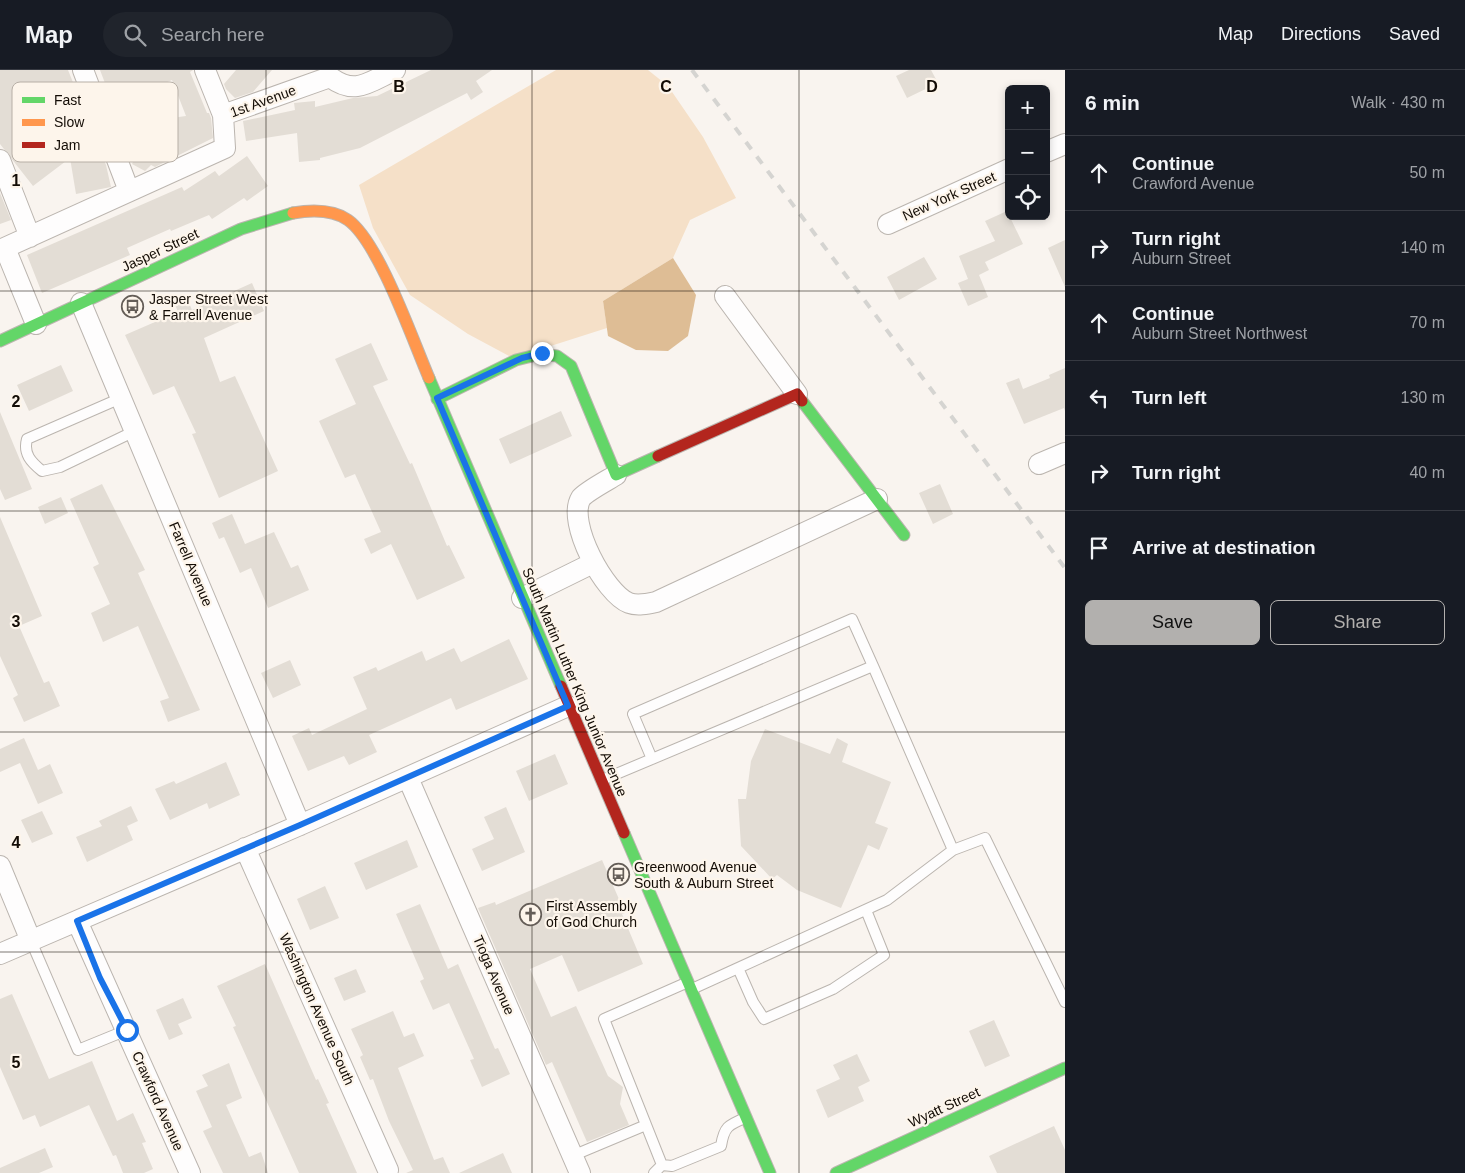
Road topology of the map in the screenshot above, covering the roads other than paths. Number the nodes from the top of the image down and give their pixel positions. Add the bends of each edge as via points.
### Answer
1 (83, 70) edge
2 (205, 70) edge
3 (395, 70) edge
4 (328, 74) edge
5 (88, 82) edge
6 (223, 115) junction
7 (1065, 144) edge
8 (1050, 150) edge
9 (0, 160) edge
10 (118, 162) edge
11 (1005, 171) edge
12 (129, 191) junction
13 (338, 215) joint
14 (888, 224) dead end
15 (30, 236) junction
16 (2, 249) edge
17 (725, 296) dead end
18 (81, 303) junction
19 (36, 324) junction
20 (0, 341) edge
21 (797, 394) junction
22 (121, 398) junction
23 (437, 398) junction
24 (135, 431) junction
25 (1065, 453) edge
26 (1039, 464) dead end
27 (616, 475) junction
28 (877, 498) junction
29 (904, 535) dead end
30 (593, 563) junction
31 (522, 598) junction
32 (873, 666) junction
33 (568, 706) junction
34 (652, 759) junction
35 (408, 778) junction
36 (601, 780) junction
37 (300, 825) junction
38 (245, 848) junction
39 (953, 850) junction
40 (0, 866) edge
41 (866, 910) junction
42 (77, 921) junction
43 (31, 941) junction
44 (0, 954) edge
45 (738, 968) junction
46 (691, 986) junction
47 (1065, 1002) edge
48 (127, 1030) junction
49 (1065, 1068) edge
50 (747, 1118) junction
51 (646, 1125) junction
52 (576, 1165) edge
53 (662, 1165) junction
54 (388, 1170) dead end
55 (190, 1173) edge
56 (654, 1173) edge
57 (770, 1173) edge
58 (836, 1173) edge

1 - 5 street
2 - 6 street
3 - 4 street, 1st Avenue via 357,87 342,86
4 - 6 street, 1st Avenue
6 - 12 street, 1st Avenue via 224,148
7 - 8 street
9 - 15 street
10 - 12 street
11 - 14 street, New York Street
12 - 15 street, 1st Avenue
13 - 18 street, Jasper Street via 314,210 281,215 241,228
13 - 23 street, South Martin Luther King Junior Avenue via 360,230 377,257
15 - 16 street, 1st Avenue
16 - 19 street
17 - 21 street
18 - 19 street, Jasper Street
18 - 22 street, Farrell Avenue
19 - 20 street, Jasper Street
21 - 27 street
21 - 28 street
22 - 24 street, Farrell Avenue
22 - 24 lane via 27,439 25,447 30,461 42,471 60,467
23 - 27 street via 522,358 542,353 562,356 571,366
23 - 31 street, South Martin Luther King Junior Avenue
24 - 37 street, Farrell Avenue
25 - 26 street
27 - 30 street via 582,498 577,511
28 - 29 street
28 - 30 street via 656,602 630,604 617,596
30 - 31 street
31 - 33 street, South Martin Luther King Junior Avenue
32 - 34 lane
32 - 34 lane via 852,620 633,714
32 - 39 lane
33 - 35 street
33 - 36 street, South Martin Luther King Junior Avenue
34 - 36 lane
35 - 37 street
35 - 52 street, Tioga Avenue
36 - 46 street, South Martin Luther King Junior Avenue
37 - 38 street
38 - 42 street
38 - 54 street, Washington Avenue South
39 - 41 lane via 887,900
39 - 47 lane via 985,838
40 - 43 street
41 - 45 lane
41 - 45 lane via 884,955 833,989 764,1019
42 - 43 street
42 - 48 street, Crawford Avenue via 100,978
43 - 44 street
43 - 48 lane via 78,1050
45 - 46 lane
46 - 50 street, South Martin Luther King Junior Avenue
46 - 51 lane via 604,1019
48 - 55 street, Crawford Avenue
49 - 58 street, Wyatt Street
50 - 53 lane via 730,1124 723,1132 721,1146 672,1166
50 - 57 street, South Martin Luther King Junior Avenue
51 - 52 lane
51 - 53 lane
53 - 56 lane

